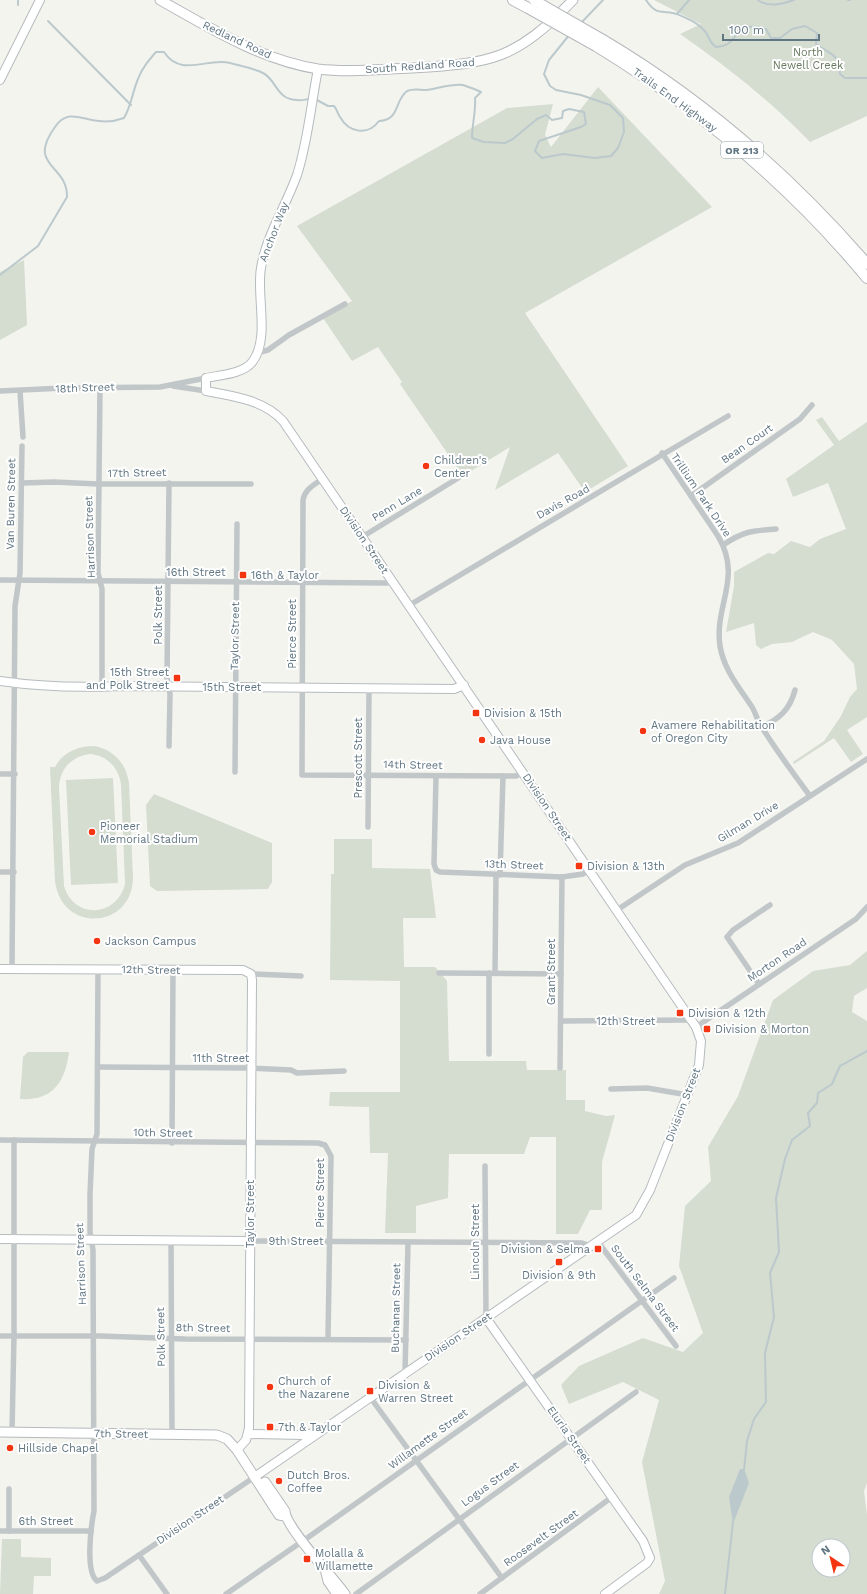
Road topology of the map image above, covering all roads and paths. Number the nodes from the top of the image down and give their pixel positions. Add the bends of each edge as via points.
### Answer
1 (40, 0) edge
2 (160, 0) edge
3 (513, 0) edge
4 (573, 0) edge
5 (532, 3) edge
6 (599, 43) junction
7 (318, 69) junction
8 (0, 80) edge
9 (867, 264) edge
10 (867, 278) edge
11 (345, 304) dead end
12 (257, 354) junction
13 (206, 378) junction
14 (171, 386) junction
15 (100, 387) junction
16 (0, 391) edge
17 (20, 391) junction
18 (206, 391) junction
19 (260, 404) joint
20 (812, 405) dead end
21 (728, 416) dead end
22 (23, 436) dead end
23 (22, 446) dead end
24 (662, 453) junction
25 (463, 475) dead end
26 (322, 479) junction
27 (22, 483) junction
28 (169, 483) junction
29 (98, 484) junction
30 (251, 484) dead end
31 (691, 496) junction
32 (237, 524) dead end
33 (776, 529) dead end
34 (362, 537) junction
35 (723, 545) junction
36 (0, 580) edge
37 (19, 580) junction
38 (100, 581) junction
39 (391, 581) junction
40 (168, 582) junction
41 (236, 582) junction
42 (302, 582) junction
43 (408, 606) junction
44 (0, 681) edge
45 (14, 684) junction
46 (464, 685) junction
47 (169, 686) junction
48 (102, 687) junction
49 (234, 687) junction
50 (303, 687) junction
51 (369, 688) junction
52 (795, 690) dead end
53 (761, 727) junction
54 (169, 746) dead end
55 (867, 759) edge
56 (235, 772) dead end
57 (523, 772) junction
58 (0, 774) edge
59 (15, 774) junction
60 (302, 775) joint
61 (368, 775) junction
62 (436, 776) junction
63 (503, 776) junction
64 (810, 796) junction
65 (368, 827) dead end
66 (589, 870) junction
67 (0, 872) edge
68 (14, 872) junction
69 (498, 875) junction
70 (562, 877) junction
71 (770, 905) dead end
72 (867, 907) edge
73 (616, 910) junction
74 (0, 969) edge
75 (12, 969) junction
76 (98, 970) junction
77 (173, 971) junction
78 (439, 973) dead end
79 (492, 973) junction
80 (251, 974) junction
81 (561, 974) junction
82 (301, 976) dead end
83 (759, 984) junction
84 (561, 1021) junction
85 (694, 1024) junction
86 (489, 1054) dead end
87 (98, 1067) junction
88 (172, 1068) junction
89 (251, 1068) junction
90 (560, 1068) dead end
91 (344, 1071) dead end
92 (611, 1089) dead end
93 (688, 1094) junction
94 (0, 1140) edge
95 (14, 1140) junction
96 (95, 1141) junction
97 (172, 1143) junction
98 (250, 1143) junction
99 (325, 1145) joint
100 (485, 1166) dead end
101 (0, 1239) edge
102 (15, 1239) junction
103 (92, 1239) junction
104 (171, 1240) junction
105 (250, 1241) junction
106 (330, 1241) junction
107 (408, 1242) junction
108 (486, 1242) junction
109 (595, 1244) junction
110 (674, 1278) dead end
111 (642, 1300) junction
112 (486, 1318) junction
113 (0, 1336) edge
114 (14, 1336) junction
115 (93, 1336) junction
116 (170, 1337) junction
117 (250, 1338) junction
118 (328, 1338) junction
119 (406, 1340) junction
120 (676, 1346) dead end
121 (404, 1374) junction
122 (529, 1379) junction
123 (636, 1392) dead end
124 (370, 1397) junction
125 (0, 1432) edge
126 (12, 1432) junction
127 (320, 1432) junction
128 (93, 1433) junction
129 (172, 1434) junction
130 (248, 1434) junction
131 (571, 1438) junction
132 (237, 1450) junction
133 (416, 1460) junction
134 (256, 1476) junction
135 (9, 1488) dead end
136 (612, 1497) junction
137 (460, 1518) junction
138 (0, 1531) edge
139 (9, 1531) junction
140 (91, 1531) junction
141 (303, 1541) junction
142 (139, 1555) junction
143 (326, 1573) junction
144 (502, 1578) junction
145 (97, 1581) joint
146 (167, 1594) edge
147 (226, 1594) edge
148 (337, 1594) edge
149 (345, 1594) edge
150 (356, 1594) edge
151 (480, 1594) edge
152 (605, 1594) edge

1 - 8 street
2 - 7 main road, Redland Road via 259,52
3 - 5 highway, Trails End Highway / OR 213
4 - 7 main road, South Redland Road via 544,29 524,44 487,60 455,65 381,69
5 - 6 highway, Trails End Highway / OR 213, bridge
6 - 9 highway, Trails End Highway / OR 213 via 676,87 738,134 805,195
6 - 10 highway, Trails End Highway / OR 213 via 726,137 775,180
7 - 12 street, Anchor Way via 303,154 294,184 261,265 261,337
11 - 12 street
12 - 13 street, 18th Street via 244,368
13 - 14 street, 18th Street
13 - 18 street
14 - 15 street, 18th Street
14 - 18 street, 18th Street
15 - 17 street, 18th Street
15 - 29 street, Harrison Street
16 - 17 street, 18th Street
17 - 22 street
18 - 19 street, 18th Street
19 - 26 street, Division Street via 283,421
20 - 31 street, Bean Court via 800,419
21 - 24 street, Davis Road
23 - 27 street, Van Buren Street
24 - 31 street, Trillium Park Drive
24 - 43 street, Davis Road
25 - 34 street, Penn Lane
26 - 34 street, Division Street
26 - 42 street, Pierce Street via 304,494
27 - 29 street, 17th Street
27 - 37 street, Van Buren Street
28 - 29 street, 17th Street
28 - 30 street, 17th Street
28 - 40 street, Polk Street
29 - 38 street, Harrison Street
31 - 35 street, Trillium Park Drive
32 - 41 street, Taylor Street
33 - 35 street via 748,531
34 - 39 street, Division Street
35 - 53 street, Trillium Park Drive via 729,566 729,577 722,612 720,646 732,678 755,711
36 - 37 street, 16th Street
37 - 38 street, 16th Street
37 - 45 street, Van Buren Street via 15,606
38 - 40 street, 16th Street
38 - 48 street, Harrison Street
39 - 42 street, 16th Street
39 - 43 street, Division Street
40 - 41 street, 16th Street
40 - 47 street, Polk Street
41 - 42 street, 16th Street
41 - 49 street, Taylor Street
42 - 50 street, Pierce Street
43 - 46 street, Division Street
44 - 45 street, 15th Street
45 - 48 street, 15th Street via 72,688
45 - 59 street, Van Buren Street
46 - 51 street, 15th Street via 454,689
46 - 57 street, Division Street
47 - 48 street, 15th Street
47 - 49 street, 15th Street
47 - 54 street, Polk Street
49 - 50 street, 15th Street
49 - 56 street, Taylor Street
50 - 51 street, 15th Street
50 - 60 street, Pierce Street
51 - 61 street, Prescott Street
52 - 53 street via 791,703 783,714
53 - 64 street, Trillium Park Drive
55 - 64 street, Gilman Drive
57 - 63 street, 14th Street via 516,776
57 - 66 street, Division Street
58 - 59 street
59 - 68 street, Van Buren Street
60 - 61 street, 14th Street
61 - 62 street, 14th Street
61 - 65 street, Prescott Street
62 - 63 street, 14th Street
62 - 69 street, 13th Street via 436,870
63 - 69 street
64 - 73 street, Gilman Drive via 738,843 685,865
66 - 70 street, 13th Street via 583,874
66 - 73 street, Division Street
67 - 68 street
68 - 75 street, Van Buren Street
69 - 70 street, 13th Street
69 - 79 street
70 - 81 street, Grant Street
71 - 83 street via 733,930 727,937
72 - 83 street, Morton Road via 856,919
73 - 85 street, Division Street
74 - 75 street, 12th Street
75 - 76 street, 12th Street
76 - 77 street, 12th Street
76 - 87 street, Harrison Street
77 - 80 street, 12th Street via 243,970
77 - 88 street
78 - 79 street
79 - 81 street
79 - 86 street
80 - 82 street, 12th Street
80 - 89 street, Taylor Street
81 - 84 street, Grant Street
83 - 85 street, Morton Road
84 - 85 street, 12th Street
84 - 90 street, Grant Street
85 - 93 street, Division Street via 701,1041 701,1056
87 - 88 street, 11th Street
87 - 96 street, Harrison Street via 98,1134
88 - 89 street, 11th Street
88 - 97 street
89 - 91 street, 11th Street via 291,1070 297,1073
89 - 98 street, Taylor Street
92 - 93 street via 647,1088
93 - 109 street, Division Street via 650,1190 639,1211
94 - 95 street, 10th Street
95 - 96 street, 10th Street
95 - 102 street
96 - 97 street, 10th Street
96 - 103 street, Harrison Street via 92,1149 90,1194
97 - 98 street, 10th Street
98 - 99 street, 10th Street
98 - 105 street, Taylor Street
99 - 106 street, Pierce Street via 330,1156
100 - 108 street, Lincoln Street
101 - 102 street, 9th Street
102 - 103 street, 9th Street
102 - 114 street
103 - 104 street, 9th Street
103 - 115 street, Harrison Street
104 - 105 street, 9th Street
104 - 116 street, Polk Street
105 - 106 street, 9th Street
105 - 117 street, Taylor Street
106 - 107 street, 9th Street
106 - 118 street, Pierce Street
107 - 108 street, 9th Street
107 - 119 street, Buchanan Street
108 - 109 street, 9th Street
108 - 112 street, Lincoln Street
109 - 111 street, South Selma Street
109 - 112 street, Division Street
110 - 111 street, Willamette Street
111 - 120 street, South Selma Street
111 - 122 street, Willamette Street
112 - 121 street, Division Street
112 - 122 street, Eluria Street
113 - 114 street, 8th Street
114 - 115 street, 8th Street
114 - 126 street
115 - 116 street, 8th Street
115 - 128 street, Harrison Street
116 - 117 street, 8th Street
116 - 129 street, Polk Street
117 - 118 street, 8th Street
117 - 130 street, Taylor Street
118 - 119 street, 8th Street
119 - 121 street, Buchanan Street
121 - 124 street, Division Street
122 - 131 street, Eluria Street
122 - 133 street, Willamette Street
123 - 131 street, Logus Street
124 - 127 street, Division Street
124 - 133 street
125 - 126 main road, 7th Street
126 - 128 main road, 7th Street
127 - 130 street via 304,1436
127 - 134 street, Division Street
128 - 129 main road, 7th Street
128 - 140 street, Harrison Street via 94,1511
129 - 132 main road, 7th Street via 216,1435
130 - 132 street
131 - 136 street, Eluria Street
131 - 137 street, Logus Street
132 - 134 main road, 7th Street
133 - 137 street
133 - 141 street, Willamette Street
134 - 141 main road, 7th Street via 262,1479 274,1495
134 - 142 street, Division Street
135 - 139 street
136 - 144 street, Roosevelt Street
136 - 152 street, Eluria Street via 644,1541 649,1555 644,1566
137 - 144 street
137 - 150 street, Logus Street
138 - 139 street, 6th Street
139 - 140 street, 6th Street
140 - 145 street, Harrison Street via 91,1571
141 - 143 main road, 7th Street
141 - 147 street, Willamette Street
142 - 145 street, Division Street
142 - 146 street
143 - 148 main road via 328,1582
143 - 149 main road
144 - 151 street, Roosevelt Street

